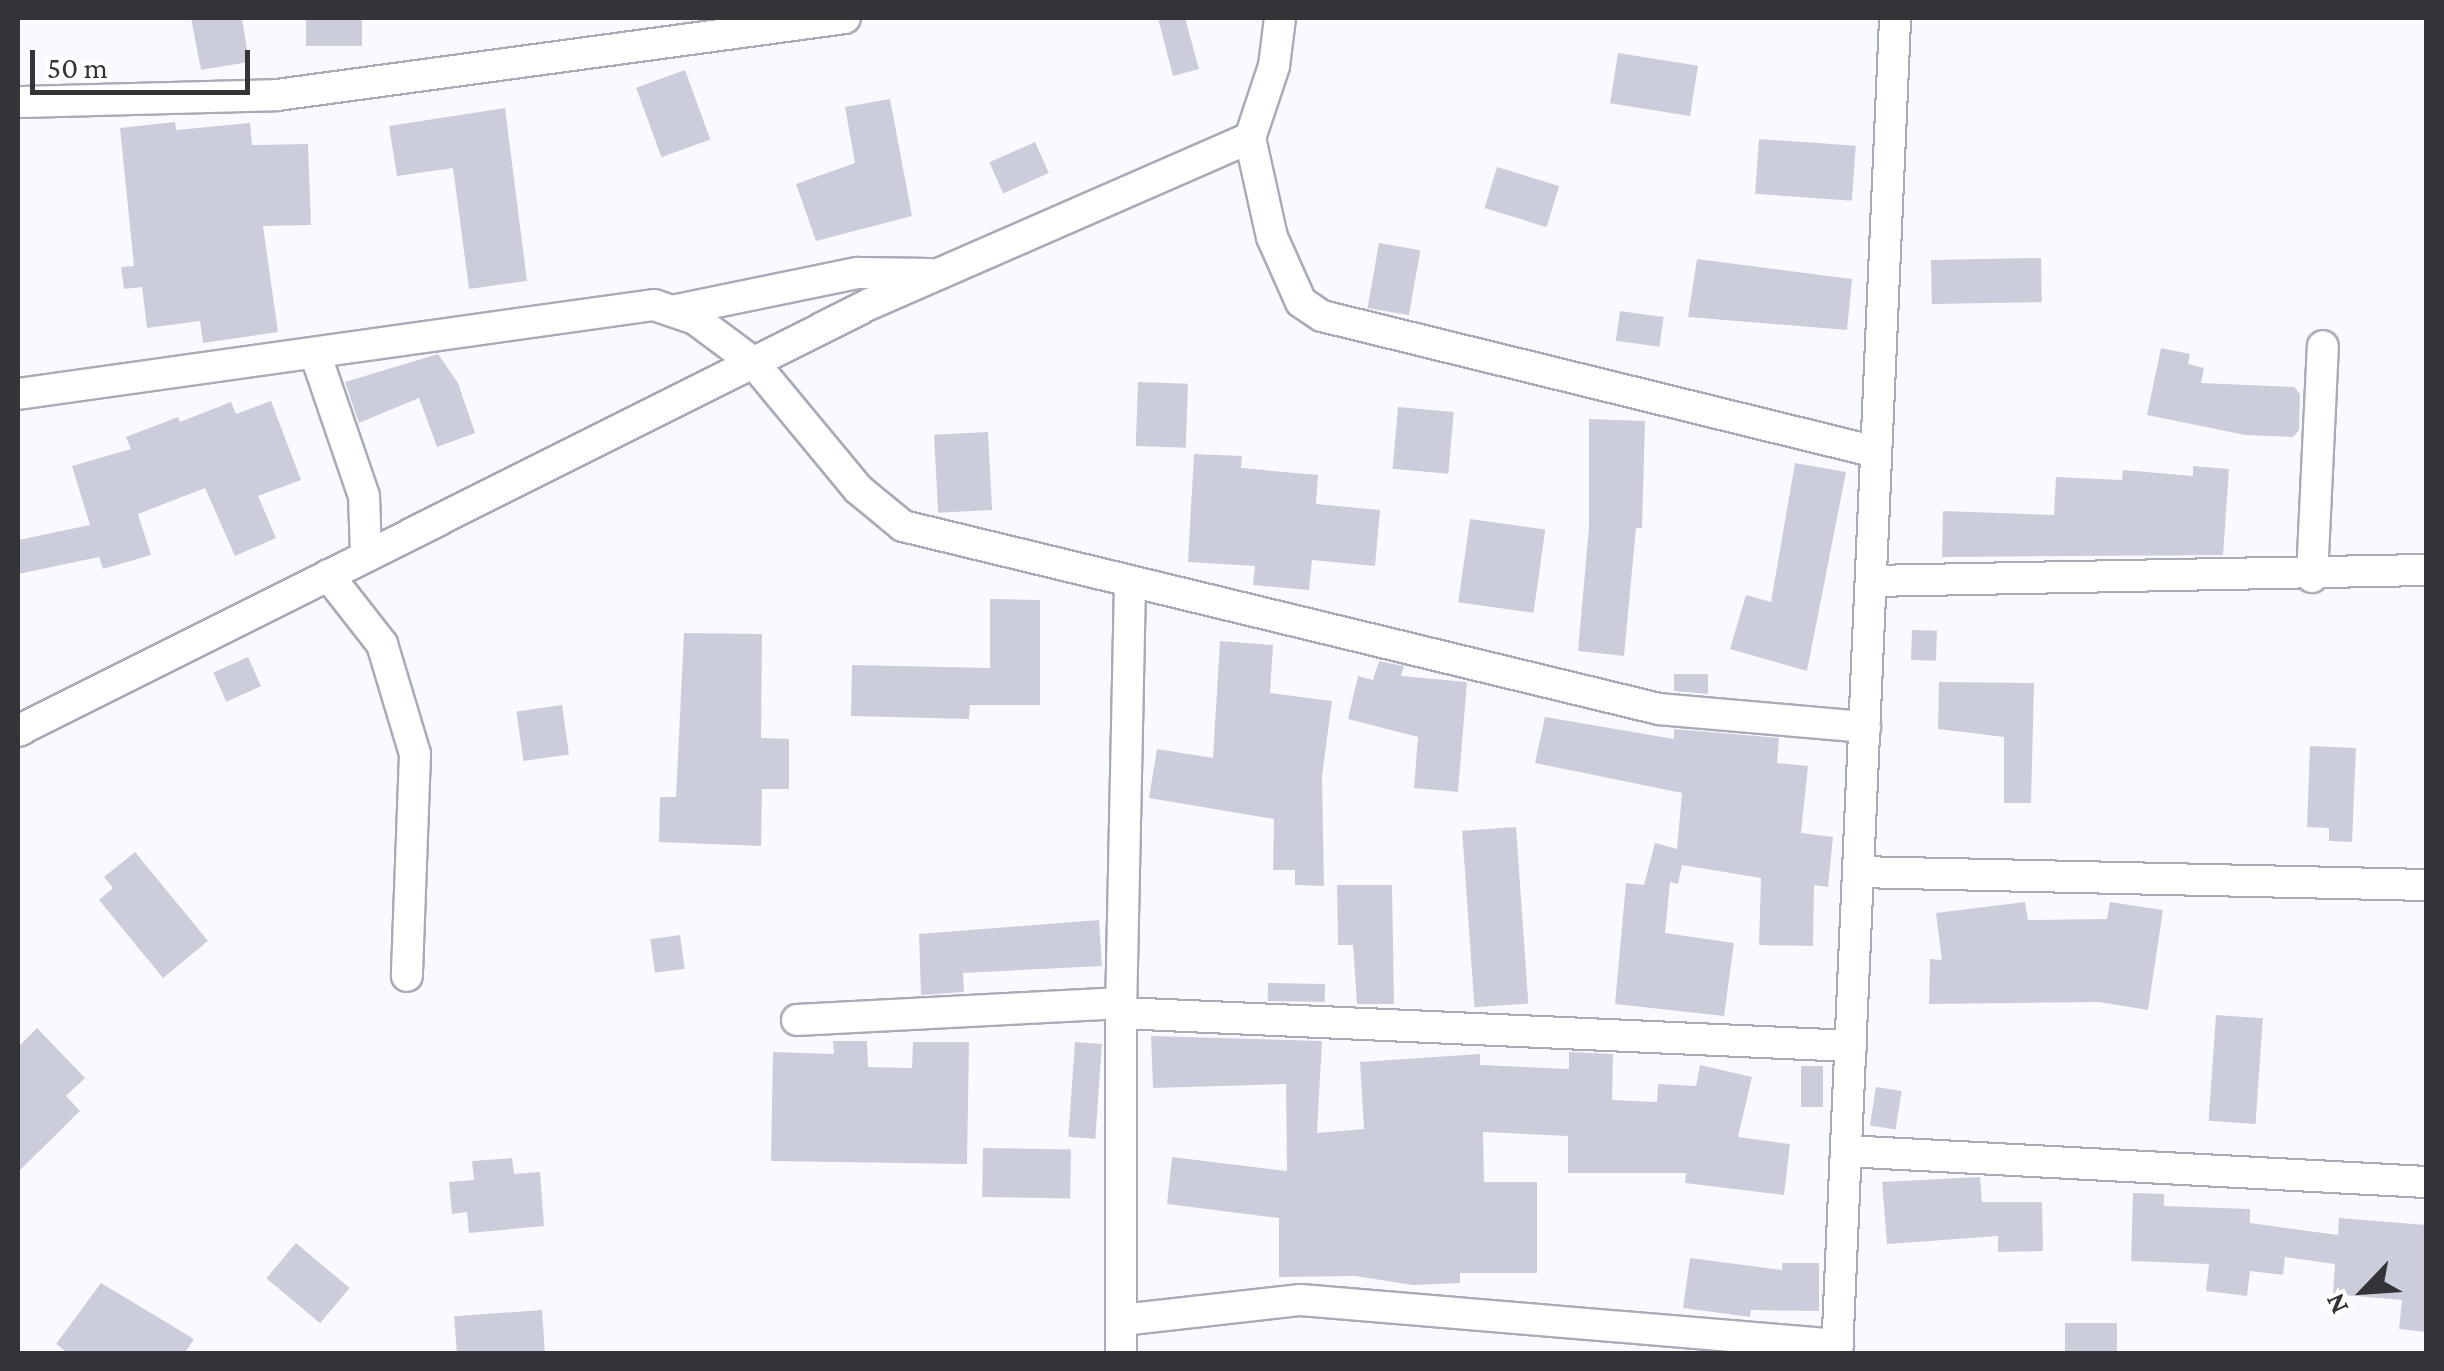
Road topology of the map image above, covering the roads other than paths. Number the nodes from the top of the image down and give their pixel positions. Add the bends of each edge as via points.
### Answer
1 (845, 18) edge
2 (1280, 18) edge
3 (1895, 18) edge
4 (18, 102) edge
5 (1250, 138) junction
6 (938, 274) junction
7 (676, 310) junction
8 (2323, 346) dead end
9 (315, 353) junction
10 (753, 362) junction
11 (18, 394) edge
12 (1876, 452) junction
13 (366, 552) junction
14 (2426, 570) edge
15 (328, 575) junction
16 (2312, 577) junction
17 (1871, 582) junction
18 (1130, 584) junction
19 (1864, 727) junction
20 (18, 731) edge
21 (1858, 872) junction
22 (2426, 885) edge
23 (407, 976) dead end
24 (1122, 1008) junction
25 (797, 1020) dead end
26 (1851, 1046) junction
27 (1846, 1151) junction
28 (2426, 1182) edge
29 (1122, 1320) junction
30 (1838, 1349) edge
31 (1121, 1354) edge

1 - 4 street via 276,94
2 - 5 street via 1274,66
3 - 12 street
5 - 6 street
5 - 12 street via 1272,237 1301,302 1322,316
6 - 7 street via 869,272
6 - 10 street
7 - 9 street via 654,305
7 - 10 street
8 - 16 street
9 - 11 street
9 - 13 street via 360,479
10 - 13 street
10 - 18 street via 858,489 903,526
12 - 17 street
13 - 15 street
14 - 16 street
15 - 20 street
15 - 23 street via 382,644 415,754
16 - 17 street
17 - 19 street
18 - 19 street via 1660,710
18 - 24 street
19 - 21 street
21 - 22 street
21 - 26 street
24 - 25 street
24 - 26 street
24 - 29 street
26 - 27 street
27 - 28 street
27 - 30 street
29 - 30 street via 1301,1300
29 - 31 street

